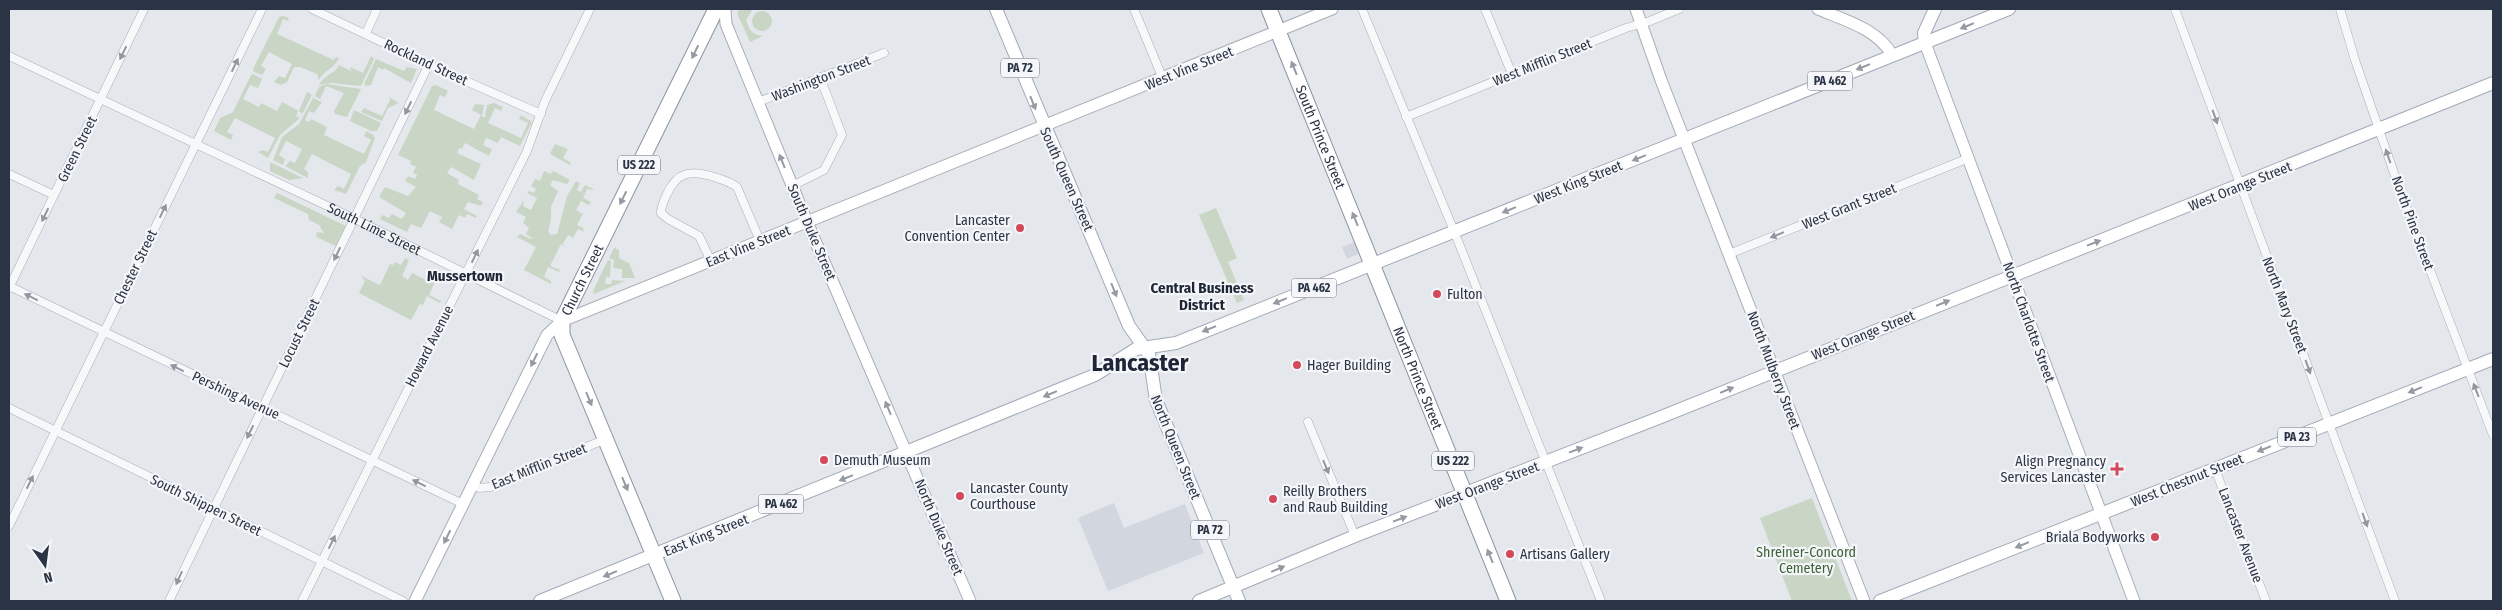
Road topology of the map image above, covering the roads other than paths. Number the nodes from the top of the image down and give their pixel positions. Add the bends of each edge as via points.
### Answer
1 (144, 9) edge
2 (262, 9) edge
3 (312, 9) edge
4 (377, 9) edge
5 (590, 9) edge
6 (716, 9) edge
7 (725, 9) edge
8 (996, 9) edge
9 (1134, 9) edge
10 (1269, 9) edge
11 (1332, 9) edge
12 (1362, 9) edge
13 (1485, 9) edge
14 (1636, 9) edge
15 (1679, 9) edge
16 (1818, 9) edge
17 (1935, 9) edge
18 (2009, 9) edge
19 (2175, 9) edge
20 (2340, 9) edge
21 (1640, 24) junction
22 (1278, 31) junction
23 (366, 33) junction
24 (1925, 43) junction
25 (884, 53) dead end
26 (9, 56) edge
27 (1892, 56) junction
28 (429, 64) junction
29 (1512, 74) junction
30 (820, 78) junction
31 (1163, 78) junction
32 (2493, 83) edge
33 (100, 100) junction
34 (758, 102) junction
35 (541, 114) junction
36 (1406, 117) junction
37 (1045, 127) junction
38 (2379, 129) junction
39 (1684, 139) junction
40 (196, 144) junction
41 (1969, 158) junction
42 (9, 174) edge
43 (2242, 185) junction
44 (792, 186) junction
45 (54, 195) junction
46 (355, 219) junction
47 (807, 222) junction
48 (1454, 232) junction
49 (760, 241) junction
50 (1730, 254) junction
51 (711, 261) junction
52 (1374, 264) junction
53 (465, 275) junction
54 (2012, 275) junction
55 (9, 287) edge
56 (562, 321) junction
57 (104, 331) junction
58 (1145, 346) junction
59 (2493, 359) edge
60 (2468, 369) junction
61 (1774, 371) junction
62 (262, 407) junction
63 (9, 408) edge
64 (1308, 422) dead end
65 (2329, 424) junction
66 (55, 431) junction
67 (2493, 435) edge
68 (606, 439) junction
69 (907, 453) junction
70 (372, 460) junction
71 (1546, 461) junction
72 (2215, 469) junction
73 (472, 484) junction
74 (1465, 493) junction
75 (463, 504) junction
76 (213, 508) junction
77 (2100, 514) junction
78 (9, 526) edge
79 (1354, 536) junction
80 (655, 556) junction
81 (322, 561) junction
82 (1233, 588) junction
83 (169, 601) edge
84 (302, 601) edge
85 (403, 601) edge
86 (415, 601) edge
87 (540, 601) edge
88 (673, 601) edge
89 (970, 601) edge
90 (1199, 601) edge
91 (1239, 601) edge
92 (1508, 601) edge
93 (1601, 601) edge
94 (1864, 601) edge
95 (1880, 601) edge
96 (2134, 601) edge
97 (2266, 601) edge
98 (2395, 601) edge

1 -> 33 street, Green Street
40 -> 2 street, Chester Street
3 - 23 street, Rockland Street
4 - 23 street
5 - 35 street, Howard Avenue
6 -> 56 highway, Church Street / US 222
7 - 34 main road, South Duke Street via 726,24
8 -> 37 main road, South Queen Street / PA 72
9 - 31 street
10 - 22 highway, South Prince Street / US 222
11 - 22 main road, West Vine Street
12 - 36 street
13 - 29 street
14 - 21 main road, North Mulberry Street
15 - 21 street, West Mifflin Street
16 - 27 main road via 1877,36
17 - 24 main road via 1924,33
18 -> 24 main road, West King Street / PA 462
19 -> 43 street, North Mary Street
20 - 38 street, North Pine Street
21 - 29 street, West Mifflin Street
21 - 39 main road, North Mulberry Street
22 - 31 main road, West Vine Street
52 -> 22 highway, South Prince Street / US 222
23 - 28 street, Rockland Street
24 - 27 main road, West King Street / PA 462
24 - 41 main road, North Charlotte Street
25 - 30 street, Washington Street
26 - 33 street, South Lime Street
27 -> 39 main road, West King Street / PA 462
28 - 35 street, Rockland Street
28 -> 46 street, Locust Street
29 - 36 street, West Mifflin Street
30 - 34 street, Washington Street
30 - 44 street via 842,131 840,141 824,170
31 - 37 main road, West Vine Street
32 - 38 main road, West Orange Street
33 - 40 street, South Lime Street
33 - 45 street, Green Street
44 -> 34 main road, South Duke Street
53 -> 35 street, Howard Avenue
36 - 48 street
37 - 47 main road, East Vine Street
37 -> 58 main road, South Queen Street / PA 72 via 1129,326
38 - 43 main road, West Orange Street
60 -> 38 street, North Pine Street
39 -> 48 main road, West King Street / PA 462
39 - 50 main road, North Mulberry Street
40 - 46 street, South Lime Street
57 -> 40 street, Chester Street
41 -> 50 street, West Grant Street
41 - 54 main road, North Charlotte Street
42 - 45 street
54 -> 43 main road, West Orange Street
43 -> 65 street, North Mary Street
44 - 47 main road, South Duke Street
45 -> 55 street, Green Street
46 - 53 street, South Lime Street
46 -> 62 street, Locust Street
47 - 49 main road, East Vine Street
69 -> 47 main road, South Duke Street
48 - 52 main road, West King Street / PA 462
48 - 71 street
49 - 51 main road, East Vine Street
49 - 51 street via 736,187 701,173 685,173 669,189 661,213 699,236
50 - 61 main road, North Mulberry Street
51 - 56 main road, East Vine Street
52 -> 58 main road, West King Street / PA 462 via 1176,343
52 - 74 highway, North Prince Street / US 222
53 - 56 street, South Lime Street
53 - 70 street, Howard Avenue
61 -> 54 main road, West Orange Street
54 - 77 main road, North Charlotte Street
57 -> 55 street, Pershing Avenue
56 -> 68 highway via 562,335
56 -> 73 main road, Church Street via 546,335
62 -> 57 street, Pershing Avenue
57 - 66 street, Chester Street
58 -> 69 main road, East King Street / PA 462 via 1126,354 1095,375
58 - 82 main road, North Queen Street / PA 72 via 1151,359 1156,400
59 - 60 main road, West Chestnut Street / PA 23
60 -> 65 main road, West Chestnut Street / PA 23
67 -> 60 street, North Pine Street
71 -> 61 main road, West Orange Street
61 - 94 main road, North Mulberry Street
62 - 70 street, Pershing Avenue
62 -> 76 street, Locust Street
63 - 66 street, South Shippen Street
64 -> 79 street
65 -> 72 main road, West Chestnut Street / PA 23
65 -> 98 street, North Mary Street
66 - 76 street, South Shippen Street
78 -> 66 street, Chester Street
68 - 73 street, East Mifflin Street via 490,487 479,488
68 -> 80 highway
69 -> 80 main road, East King Street / PA 462
69 - 89 main road, North Duke Street
75 -> 70 street, Pershing Avenue
81 -> 70 street, Howard Avenue
71 - 74 main road, West Orange Street
71 - 93 street
72 - 77 main road, West Chestnut Street / PA 23
72 - 97 street, Lancaster Avenue
73 - 75 main road, Church Street
79 -> 74 main road, West Orange Street
92 -> 74 highway, North Prince Street / US 222
75 -> 86 main road, Church Street
76 - 81 street, South Shippen Street
76 -> 83 street, Locust Street
77 -> 95 main road, West Chestnut Street / PA 23
77 - 96 main road, North Charlotte Street
82 -> 79 main road, West Orange Street
80 -> 87 main road, East King Street / PA 462
80 - 88 highway
81 - 84 street, Howard Avenue
81 - 85 street, South Shippen Street
82 - 90 main road, West Orange Street
82 - 91 main road, North Queen Street / PA 72

